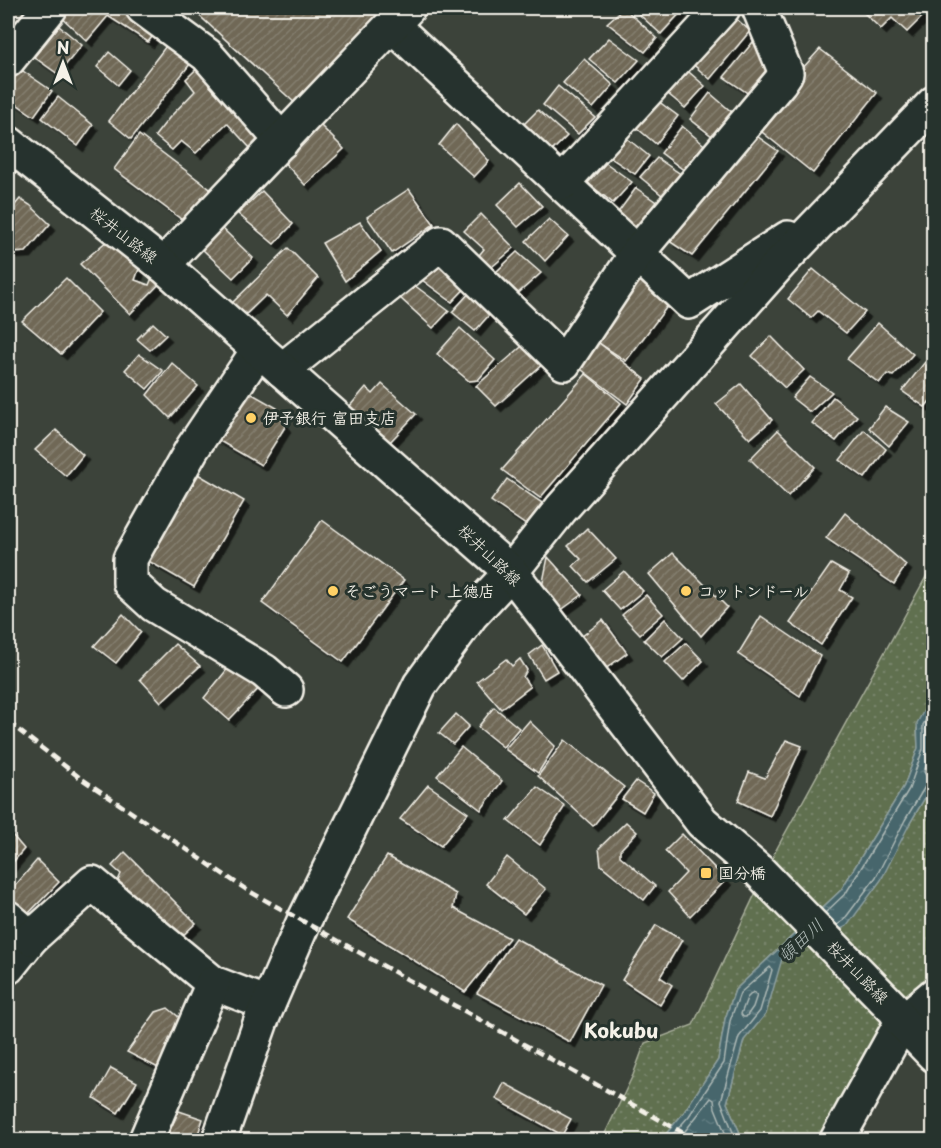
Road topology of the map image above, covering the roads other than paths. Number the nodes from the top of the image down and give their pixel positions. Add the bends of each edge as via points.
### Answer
1 (50, 8) edge
2 (143, 8) edge
3 (723, 8) edge
4 (759, 8) edge
5 (400, 16) edge
6 (8, 60) edge
7 (933, 104) edge
8 (282, 141) junction
9 (8, 143) edge
10 (562, 183) junction
11 (830, 211) junction
12 (637, 253) junction
13 (163, 265) junction
14 (270, 360) junction
15 (512, 572) junction
16 (286, 690) dead end
17 (19, 928) edge
18 (8, 967) edge
19 (213, 983) junction
20 (933, 995) edge
21 (268, 1004) junction
22 (899, 1016) junction
23 (933, 1055) edge
24 (146, 1140) edge
25 (219, 1140) edge
26 (837, 1140) edge

1 - 6 street
2 - 8 street via 207,55
3 - 10 street
4 - 12 street via 786,73
5 - 8 street
5 - 10 street
7 - 11 street
8 - 13 street
9 - 13 street, 桜井山路線
10 - 12 street
11 - 12 street via 689,302
11 - 15 street via 561,508
12 - 14 street via 564,363 441,243
13 - 14 street, 桜井山路線
14 - 15 street, 桜井山路線
14 - 16 street via 192,449 130,559 130,583 153,605 264,671
15 - 21 street via 471,615 420,685 304,921
15 - 22 street, 桜井山路線 via 702,822 760,872
17 - 18 street
17 - 19 street via 92,883
19 - 21 street
19 - 24 street
20 - 22 street
21 - 25 street
22 - 23 street, 桜井山路線
22 - 26 street

